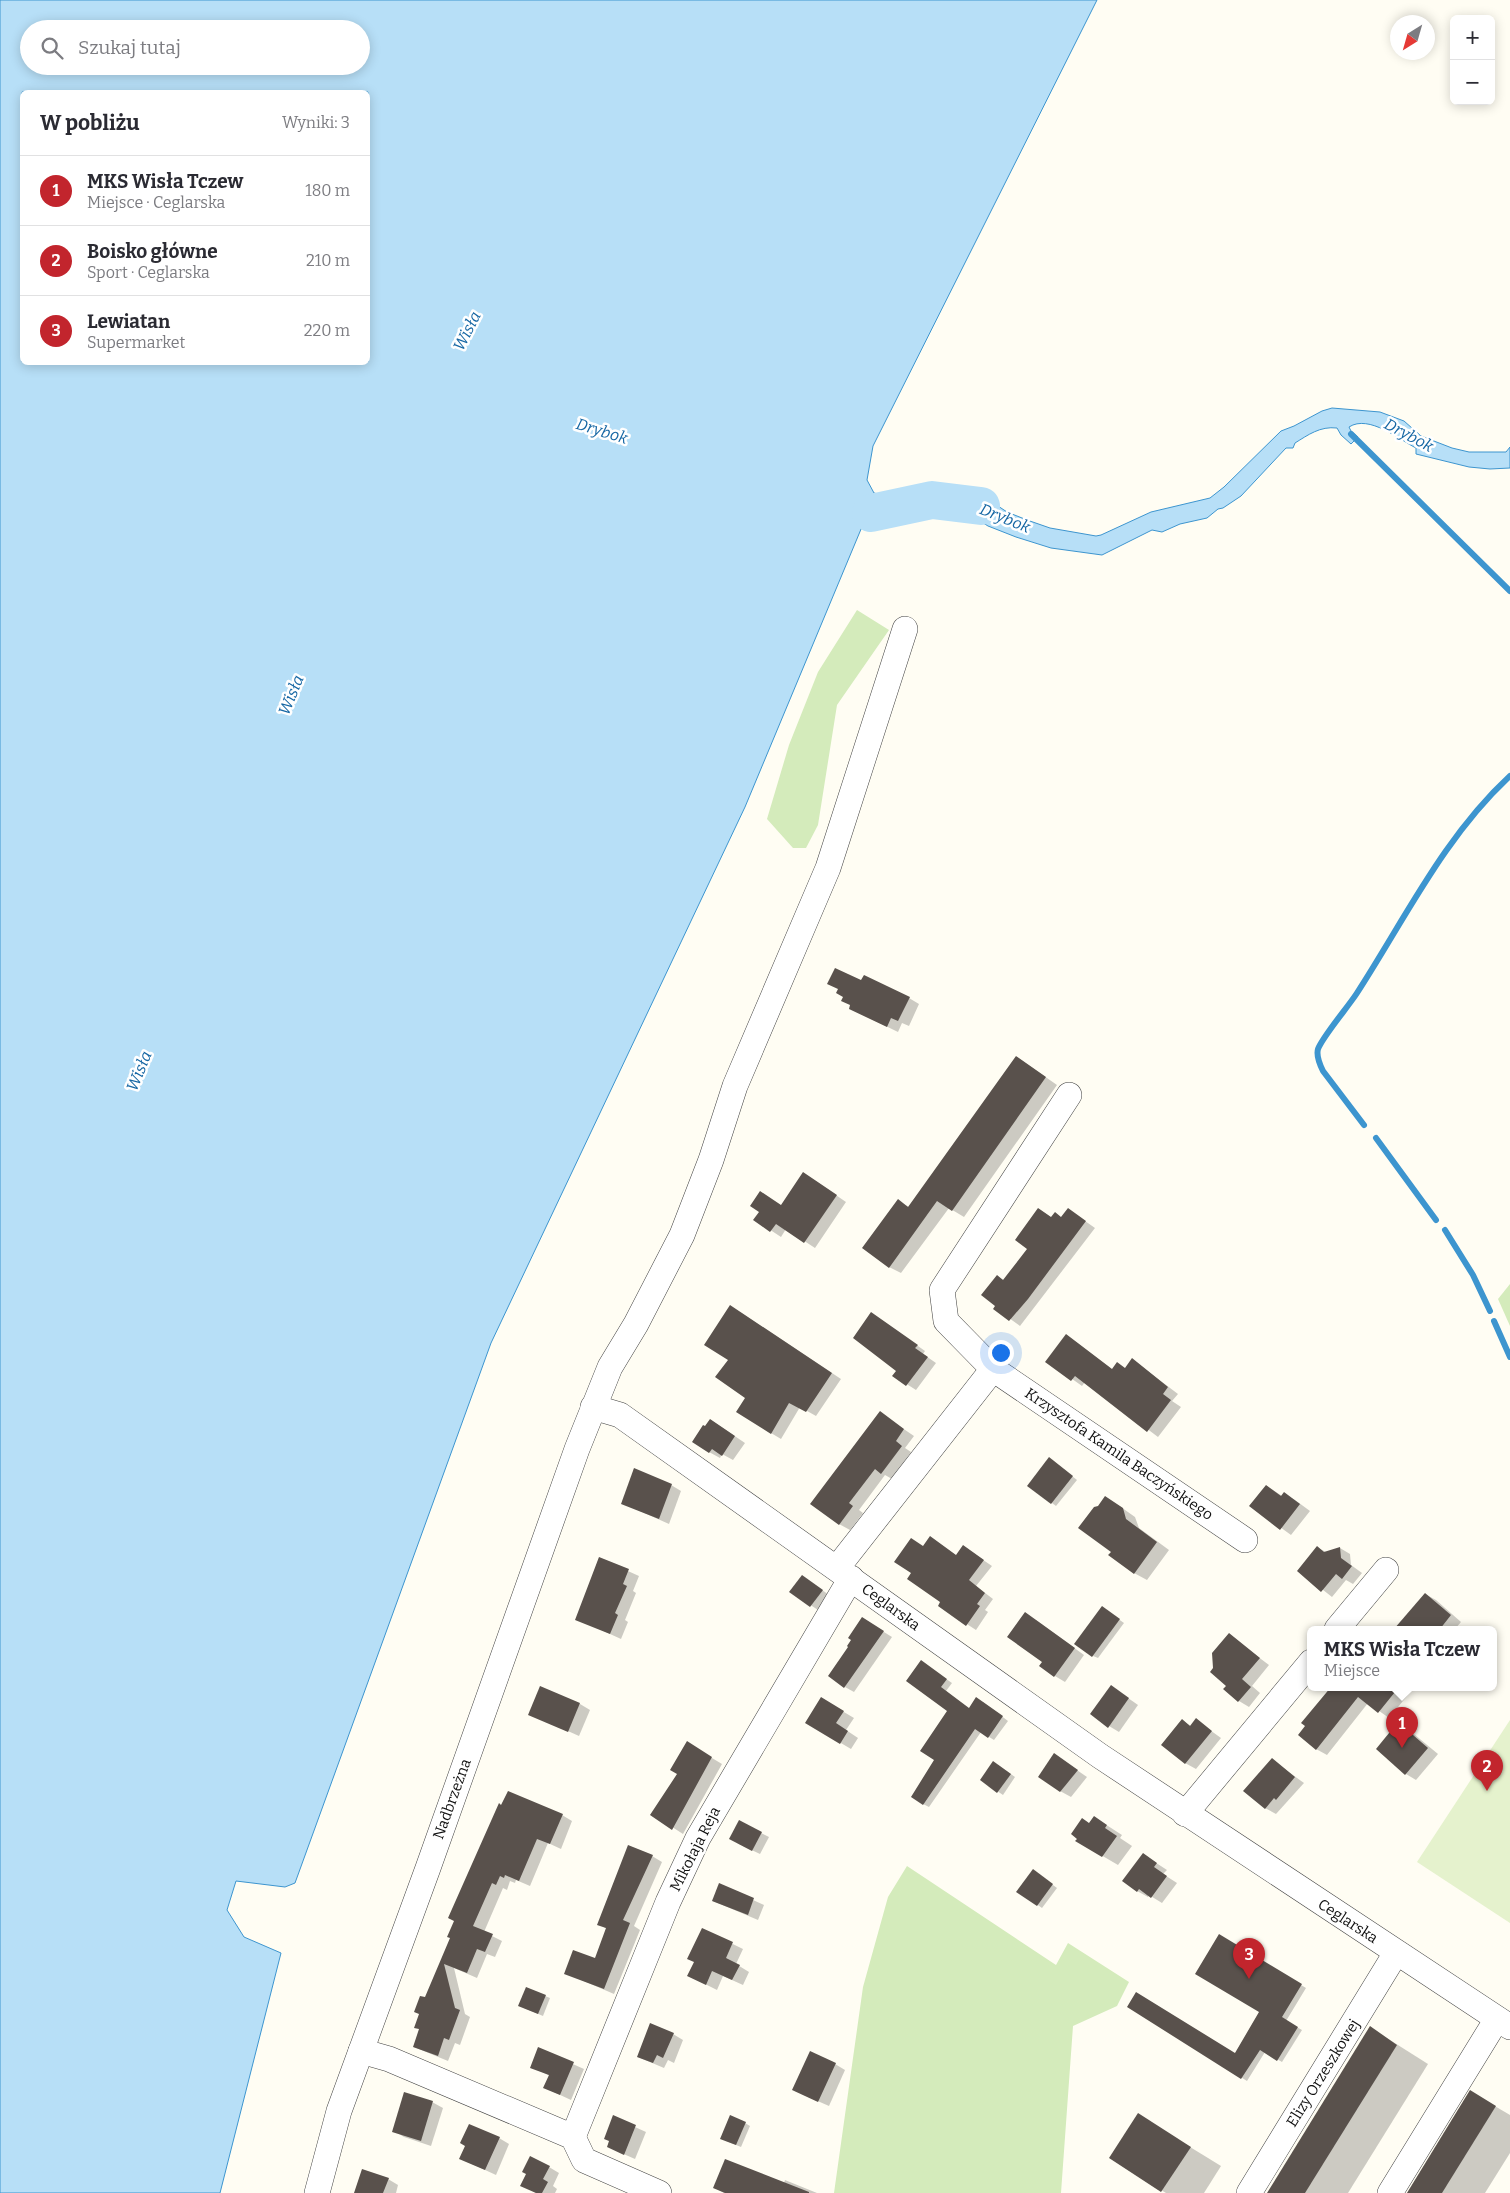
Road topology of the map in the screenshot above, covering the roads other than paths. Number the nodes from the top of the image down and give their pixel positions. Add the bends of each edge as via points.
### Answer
1 (905, 629) dead end
2 (1068, 1095) dead end
3 (994, 1368) junction
4 (593, 1407) junction
5 (1245, 1540) dead end
6 (1386, 1570) dead end
7 (844, 1573) junction
8 (1339, 1626) edge
9 (1307, 1667) edge
10 (1186, 1814) junction
11 (1396, 1953) junction
12 (1504, 2023) edge
13 (361, 2051) junction
14 (573, 2138) junction
15 (317, 2193) edge
16 (659, 2193) edge
17 (1249, 2193) edge
18 (1390, 2193) edge

1 - 4 street, Nadbrzeżna via 828,868 734,1086 711,1160 682,1234 610,1367
2 - 3 street, Krzysztofa Kamila Baczyńskiego via 942,1290 946,1321
3 - 5 street, Krzysztofa Kamila Baczyńskiego
3 - 7 street
4 - 7 street, Ceglarska via 620,1415
4 - 13 street, Nadbrzeżna
6 - 8 street
7 - 10 street, Ceglarska
7 - 14 street, Mikołaja Reja via 698,1838 668,1902
9 - 10 street
10 - 11 street, Ceglarska
11 - 12 street, Ceglarska
11 - 17 street, Elizy Orzeszkowej
12 - 18 street
13 - 14 street via 389,2059
13 - 15 street, Nadbrzeżna via 339,2111
14 - 16 street via 584,2160

